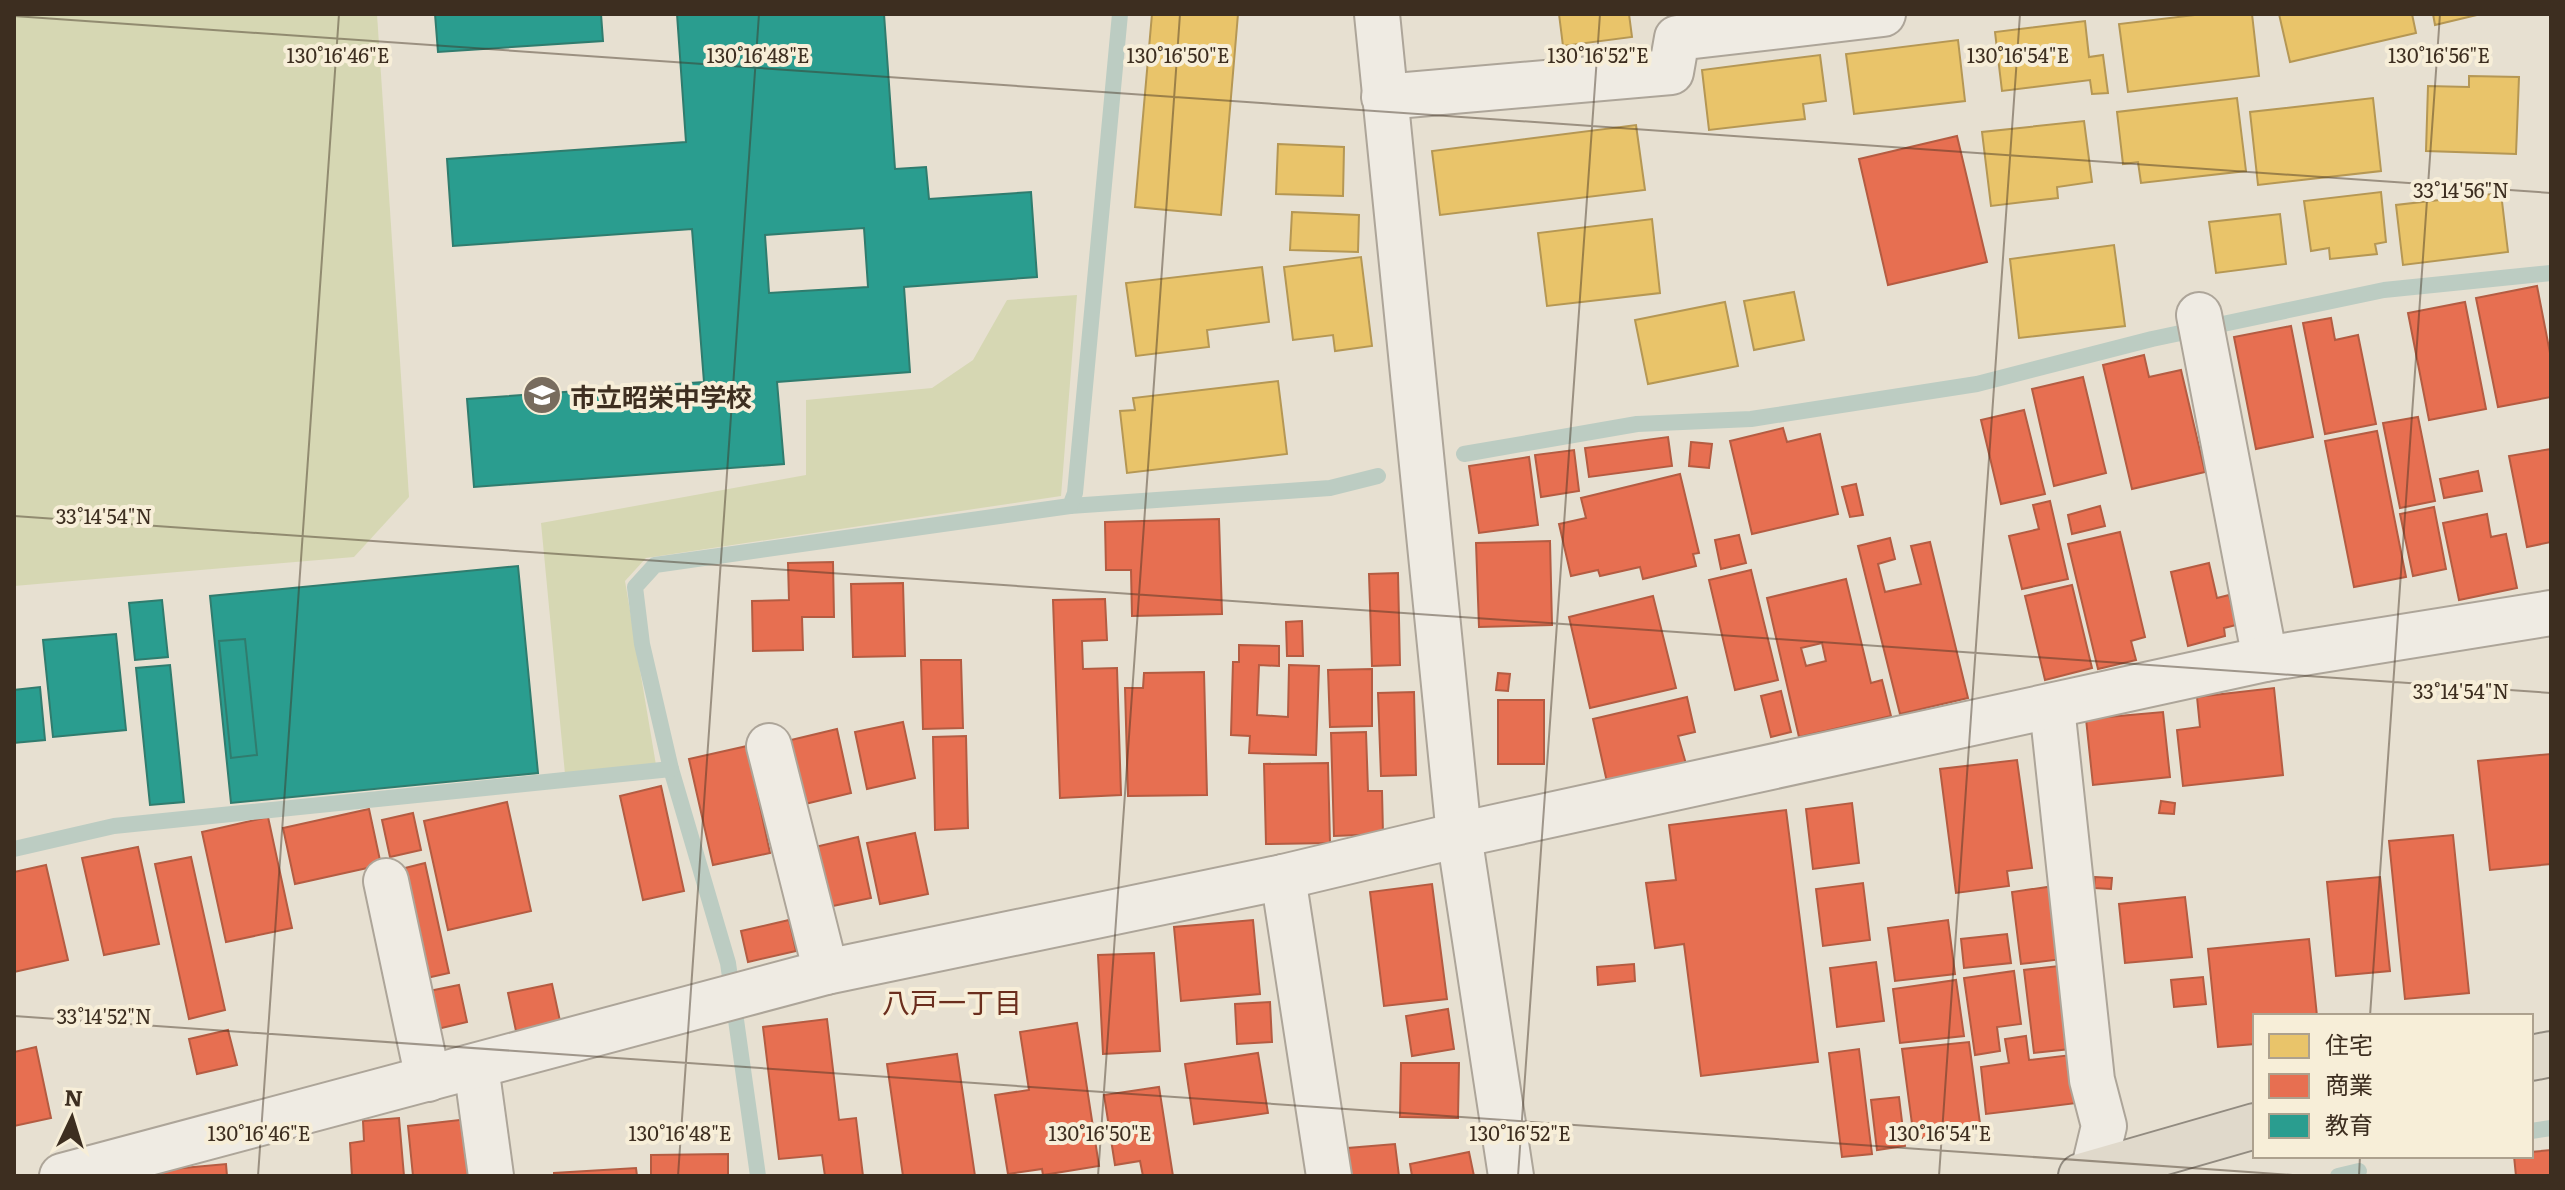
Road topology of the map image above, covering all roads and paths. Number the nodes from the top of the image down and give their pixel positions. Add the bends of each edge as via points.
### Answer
1 (1377, 14) edge
2 (1883, 14) edge
3 (1676, 26) edge
4 (1384, 97) junction
5 (2201, 328) dead end
6 (2551, 613) edge
7 (2265, 659) junction
8 (2052, 707) junction
9 (769, 746) dead end
10 (1459, 835) junction
11 (1283, 877) junction
12 (386, 881) dead end
13 (826, 972) junction
14 (476, 1066) junction
15 (428, 1079) junction
16 (2253, 1127) edge
17 (2088, 1175) edge
18 (62, 1176) edge
19 (491, 1176) edge
20 (1329, 1176) edge
21 (1511, 1176) edge

1 - 4 street
2 - 3 street
3 - 4 street via 1671,72
4 - 10 street
5 - 7 street
6 - 7 street
7 - 8 street
8 - 10 street
8 - 17 street via 2092,1080 2104,1126
9 - 13 street
10 - 11 street
10 - 21 street
11 - 13 street
11 - 20 street
12 - 15 street
13 - 14 street
14 - 15 street
14 - 19 street
15 - 18 street
16 - 17 highway

